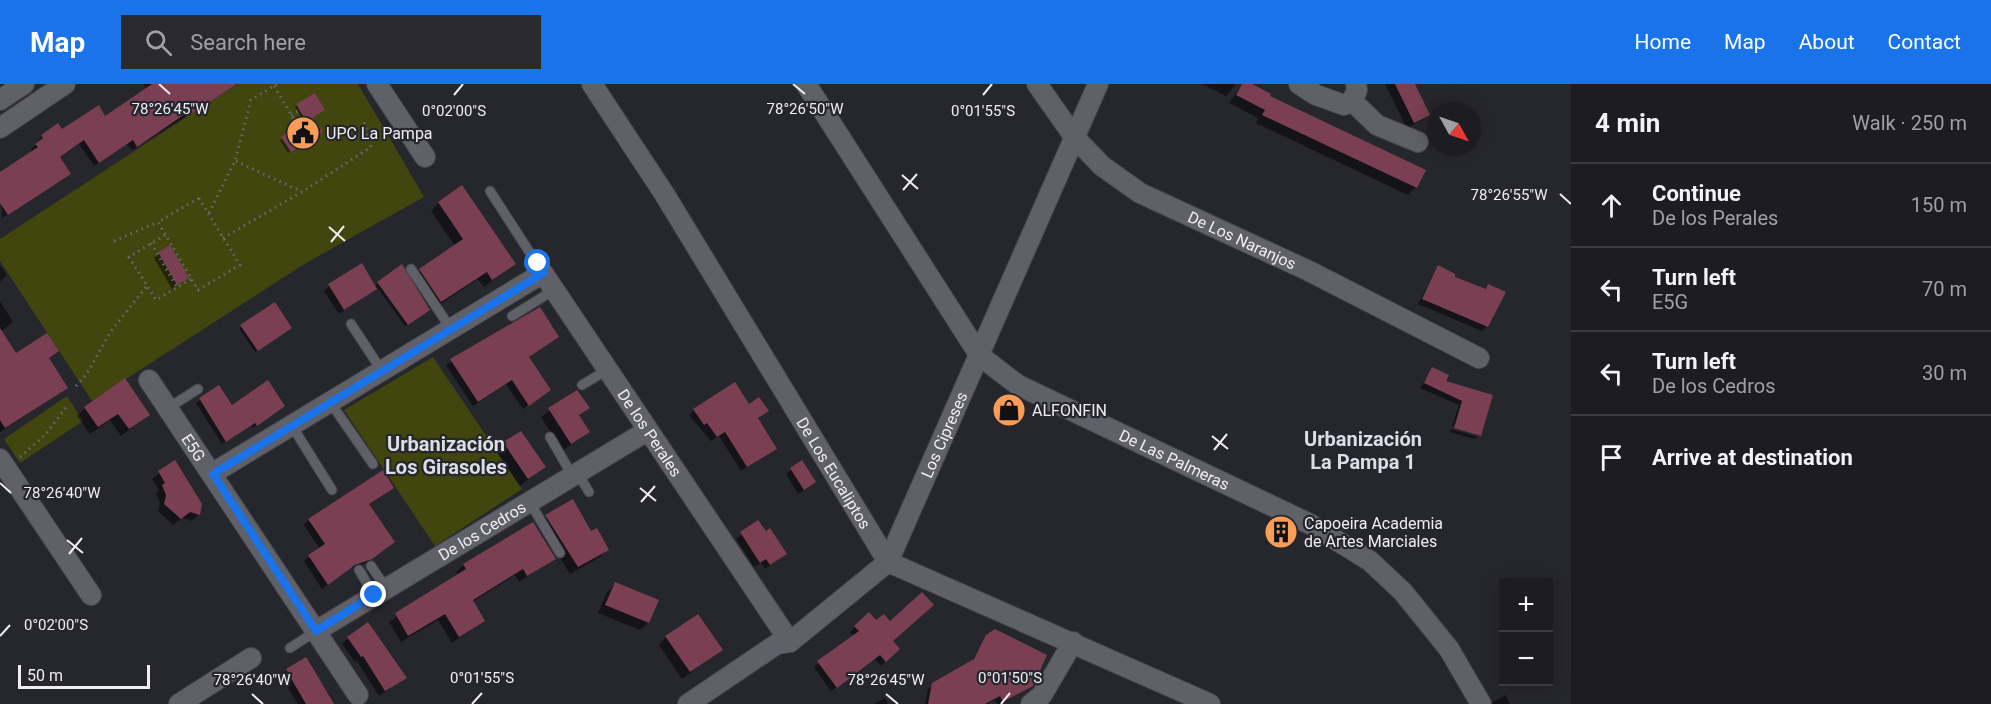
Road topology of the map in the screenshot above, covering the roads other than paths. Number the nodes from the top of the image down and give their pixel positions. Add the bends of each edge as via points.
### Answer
1 (24, 84) edge
2 (65, 84) edge
3 (377, 84) edge
4 (592, 84) edge
5 (806, 84) edge
6 (1036, 84) edge
7 (1098, 84) edge
8 (1299, 84) edge
9 (1354, 93) edge
10 (0, 100) edge
11 (0, 128) edge
12 (1076, 138) junction
13 (1418, 142) dead end
14 (425, 157) dead end
15 (490, 191) dead end
16 (411, 269) dead end
17 (543, 273) junction
18 (555, 290) junction
19 (512, 316) dead end
20 (351, 324) dead end
21 (451, 329) junction
22 (980, 356) junction
23 (1479, 358) dead end
24 (607, 370) junction
25 (382, 371) junction
26 (149, 380) dead end
27 (582, 385) dead end
28 (198, 389) dead end
29 (330, 402) junction
30 (168, 408) junction
31 (292, 426) junction
32 (647, 431) junction
33 (550, 437) dead end
34 (3, 464) edge
35 (373, 464) dead end
36 (213, 474) junction
37 (575, 474) junction
38 (332, 490) dead end
39 (589, 492) dead end
40 (529, 501) junction
41 (560, 553) dead end
42 (888, 562) junction
43 (371, 566) dead end
44 (359, 570) dead end
45 (380, 592) junction
46 (91, 595) dead end
47 (316, 631) junction
48 (790, 642) junction
49 (1073, 642) junction
50 (290, 648) dead end
51 (251, 658) dead end
52 (358, 695) dead end
53 (179, 704) edge
54 (688, 704) edge
55 (1031, 704) edge
56 (1210, 704) edge
57 (1481, 704) edge

1 - 10 street
2 - 11 street
3 - 14 street
4 - 42 street, De Los Eucaliptos via 665,195
5 - 22 street, De Las Palmeras
6 - 12 street, De Los Naranjos
7 - 12 street, Los Cipreses
8 - 9 street via 1344,105
9 - 13 street via 1377,125
12 - 22 street, Los Cipreses
12 - 23 street, De Los Naranjos via 1102,166 1140,194 1309,271
15 - 17 lane
16 - 21 lane
17 - 18 street, De los Perales
17 - 21 street
18 - 19 lane
18 - 24 street, De los Perales
20 - 25 lane
21 - 25 street
22 - 42 street, Los Cipreses
22 - 57 street, De Las Palmeras via 1018,385 1310,524 1370,561 1403,592 1449,649
24 - 27 lane
24 - 32 street, De los Perales
25 - 29 street
26 - 30 street, E5G
28 - 30 lane
29 - 31 street
29 - 35 lane
30 - 36 street, E5G
31 - 36 street
31 - 38 lane
32 - 37 street, De los Cedros
32 - 48 street, De los Perales
33 - 37 lane
34 - 46 street
36 - 47 street, E5G
37 - 39 lane
37 - 40 street, De los Cedros
40 - 41 lane
40 - 45 street, De los Cedros
42 - 48 street, Los Cipreses
42 - 49 street
43 - 45 lane
44 - 45 lane
45 - 47 street, De los Cedros
47 - 50 lane
47 - 52 street, E5G
48 - 54 street, Los Cipreses via 777,644
49 - 55 street via 1042,695
49 - 56 street
51 - 53 street

